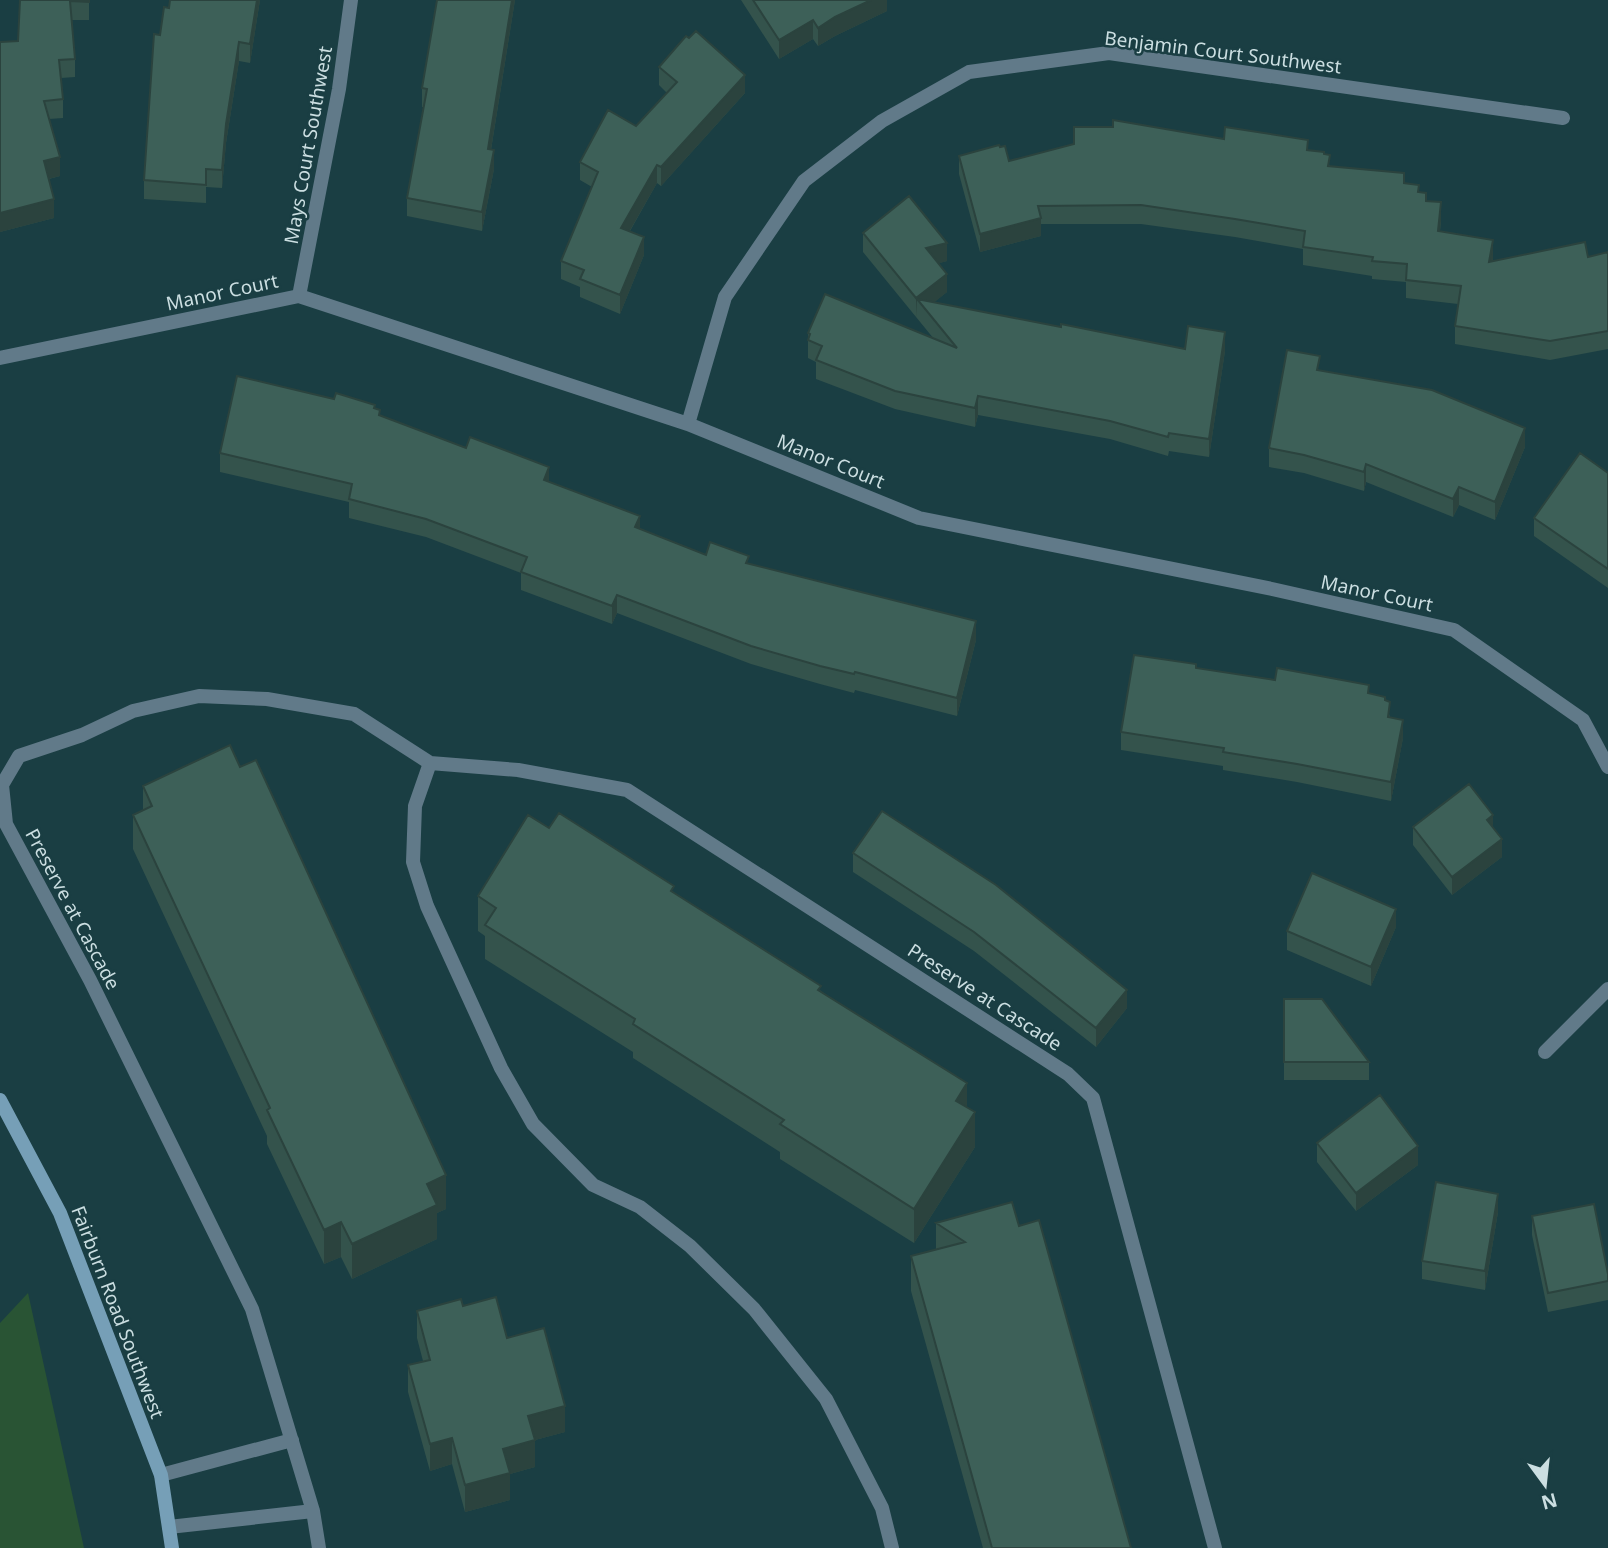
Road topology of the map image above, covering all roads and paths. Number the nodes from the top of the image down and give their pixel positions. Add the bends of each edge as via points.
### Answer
1 (351, 0) edge
2 (1563, 118) dead end
3 (299, 296) junction
4 (0, 358) edge
5 (688, 424) junction
6 (430, 763) junction
7 (1608, 767) edge
8 (1608, 989) edge
9 (1545, 1052) dead end
10 (0, 1100) edge
11 (292, 1440) junction
12 (161, 1475) junction
13 (313, 1511) junction
14 (169, 1527) junction
15 (172, 1548) edge
16 (319, 1548) edge
17 (892, 1548) edge
18 (1215, 1548) edge

1 - 3 street, Mays Court Southwest via 339,89
2 - 5 street, Benjamin Court Southwest via 1109,53 969,72 882,121 804,181 725,297
3 - 4 street, Manor Court
3 - 5 street, Manor Court
5 - 7 street, Manor Court via 919,518 1454,630 1583,720
6 - 11 street, Preserve at Cascade via 354,714 267,699 199,696 133,711 82,735 19,756 2,785 6,824 90,980 252,1309
6 - 17 street via 415,807 413,862 427,906 501,1068 533,1124 593,1185 640,1207 690,1246 754,1309 826,1399 882,1508
6 - 18 street, Preserve at Cascade via 518,770 627,790 1068,1074 1093,1098
8 - 9 street
10 - 12 street, Fairburn Road Southwest via 60,1213
11 - 12 street
11 - 13 street, Preserve at Cascade
12 - 14 street, Fairburn Road Southwest
13 - 14 street
13 - 16 street, Preserve at Cascade
14 - 15 street, Fairburn Road Southwest

